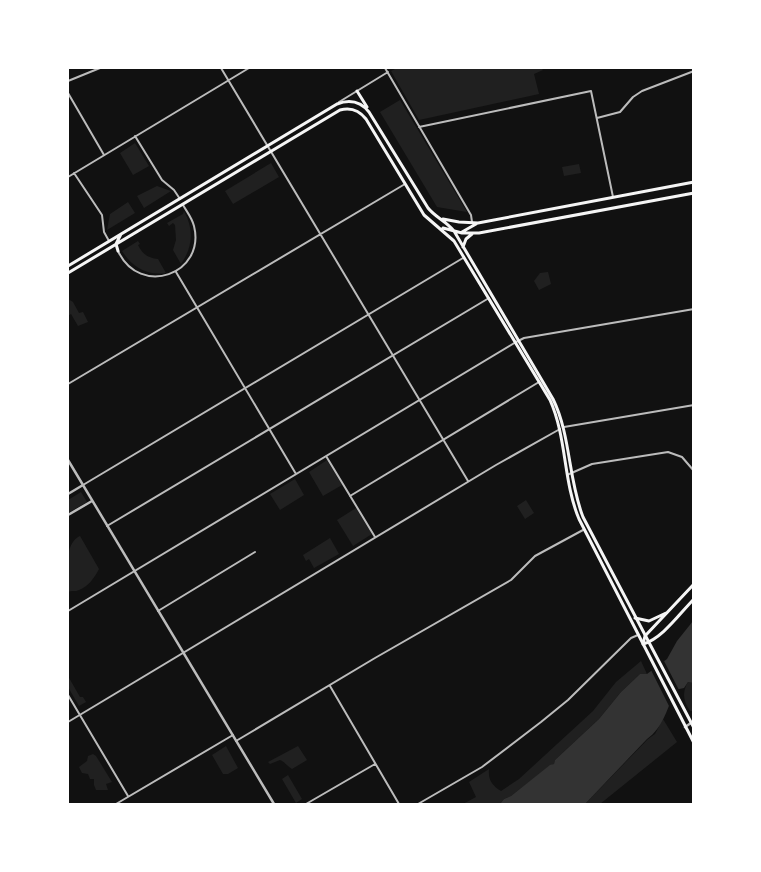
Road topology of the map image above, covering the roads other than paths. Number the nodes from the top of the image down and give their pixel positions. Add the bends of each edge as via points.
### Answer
1 (100, 68) edge
2 (221, 68) edge
3 (249, 68) edge
4 (385, 68) edge
5 (694, 71) edge
6 (388, 72) junction
7 (228, 80) junction
8 (68, 81) edge
9 (357, 91) junction
10 (68, 93) edge
11 (337, 104) junction
12 (369, 112) junction
13 (596, 118) junction
14 (419, 127) junction
15 (135, 136) junction
16 (268, 146) junction
17 (271, 151) junction
18 (104, 155) junction
19 (74, 173) junction
20 (68, 177) edge
21 (694, 182) edge
22 (404, 184) junction
23 (694, 193) edge
24 (613, 197) junction
25 (180, 198) junction
26 (183, 204) junction
27 (174, 209) junction
28 (439, 218) junction
29 (473, 223) junction
30 (478, 223) junction
31 (434, 224) junction
32 (454, 231) junction
33 (462, 232) junction
34 (121, 234) junction
35 (320, 234) junction
36 (473, 234) junction
37 (458, 239) junction
38 (109, 241) junction
39 (116, 244) junction
40 (462, 250) junction
41 (118, 251) joint
42 (464, 257) junction
43 (68, 266) edge
44 (176, 272) junction
45 (68, 274) edge
46 (489, 298) junction
47 (197, 307) junction
48 (694, 309) edge
49 (369, 314) junction
50 (518, 341) junction
51 (393, 355) junction
52 (542, 381) junction
53 (68, 384) edge
54 (245, 388) junction
55 (420, 400) junction
56 (694, 405) edge
57 (562, 428) junction
58 (269, 429) junction
59 (444, 440) junction
60 (326, 456) junction
61 (68, 460) edge
62 (694, 471) edge
63 (296, 474) junction
64 (569, 475) junction
65 (468, 481) junction
66 (83, 485) junction
67 (68, 494) edge
68 (350, 496) junction
69 (92, 501) junction
70 (68, 516) edge
71 (107, 526) junction
72 (588, 528) junction
73 (584, 530) junction
74 (375, 537) junction
75 (255, 552) dead end
76 (134, 571) junction
77 (694, 584) edge
78 (694, 599) edge
79 (68, 610) edge
80 (158, 611) junction
81 (668, 613) junction
82 (634, 617) junction
83 (674, 619) junction
84 (638, 635) junction
85 (645, 636) junction
86 (649, 643) junction
87 (643, 644) junction
88 (183, 652) junction
89 (330, 686) junction
90 (68, 695) edge
91 (79, 715) junction
92 (68, 722) edge
93 (692, 722) edge
94 (685, 727) junction
95 (694, 728) edge
96 (233, 736) junction
97 (236, 741) junction
98 (694, 743) edge
99 (375, 764) junction
100 (129, 797) junction
101 (116, 804) edge
102 (274, 804) edge
103 (306, 804) edge
104 (399, 804) edge
105 (418, 804) edge

1 - 8 street
2 - 7 street
3 - 7 street
4 - 6 street
5 - 13 street via 642,90 620,112
6 - 9 street
6 - 14 street
7 - 15 street
7 - 16 street
9 - 11 street
9 - 12 main road
10 - 18 street
11 - 12 main road via 356,102
11 - 16 main road
12 - 28 main road via 428,208
13 - 14 street via 591,91
13 - 24 street
14 - 29 street
15 - 18 street
15 - 25 street via 162,180
16 - 17 street
16 - 25 main road
17 - 22 main road via 340,110 353,109 364,116
17 - 26 main road
17 - 35 street
18 - 19 street
19 - 20 street
19 - 38 street via 102,215
21 - 24 main road
22 - 31 main road via 424,215
22 - 35 street
23 - 36 main road
24 - 30 main road
25 - 27 main road
25 - 34 main road
26 - 27 main road
26 - 44 street via 193,222 195,242 189,257
27 - 39 main road
28 - 29 main road
28 - 32 main road
29 - 30 main road
30 - 33 main road
31 - 32 main road
31 - 40 main road via 451,236
32 - 33 main road
32 - 37 main road
33 - 36 main road
33 - 37 main road
34 - 38 main road
34 - 39 main road
35 - 47 street
35 - 49 street
36 - 40 main road via 465,240
37 - 40 main road
38 - 43 main road
39 - 41 main road
39 - 45 main road
40 - 42 main road
40 - 50 main road
41 - 44 street via 127,264 142,274 160,277
42 - 46 main road
42 - 49 street
44 - 47 street
46 - 50 main road
46 - 51 street
47 - 53 street
47 - 54 street
48 - 50 street
49 - 51 street
49 - 54 street
50 - 52 main road
50 - 55 street
51 - 55 street
51 - 58 street
52 - 57 main road
52 - 59 street
54 - 58 street
54 - 66 street
55 - 59 street
55 - 60 street
56 - 57 street
57 - 64 main road
57 - 65 street
58 - 63 street
58 - 71 street
59 - 65 street
59 - 68 street
60 - 63 street
60 - 68 street
61 - 66 street
62 - 64 street via 682,457 668,452 592,464
63 - 76 street
64 - 72 main road
64 - 73 main road via 573,502
65 - 74 street
66 - 67 street
66 - 69 street
68 - 74 street
69 - 70 street
69 - 71 street
71 - 76 street
72 - 73 street
72 - 82 main road
73 - 84 main road
73 - 89 street via 535,556 511,580
74 - 88 street
75 - 80 street
76 - 79 street
76 - 80 street
77 - 81 main road
78 - 83 main road
80 - 88 street
81 - 82 main road via 649,621
81 - 83 main road via 668,620
81 - 85 main road
82 - 85 main road
83 - 86 main road
84 - 85 main road
84 - 87 main road
84 - 105 street via 541,722 482,767
85 - 86 main road
85 - 87 main road
86 - 87 main road
86 - 93 main road
87 - 94 main road
88 - 91 street
88 - 96 street
89 - 97 street
89 - 99 street
90 - 91 street
91 - 92 street
91 - 100 street
93 - 94 street
93 - 95 main road
94 - 98 main road
96 - 97 street
96 - 100 street
97 - 102 street
99 - 103 street
99 - 104 street
100 - 101 street

